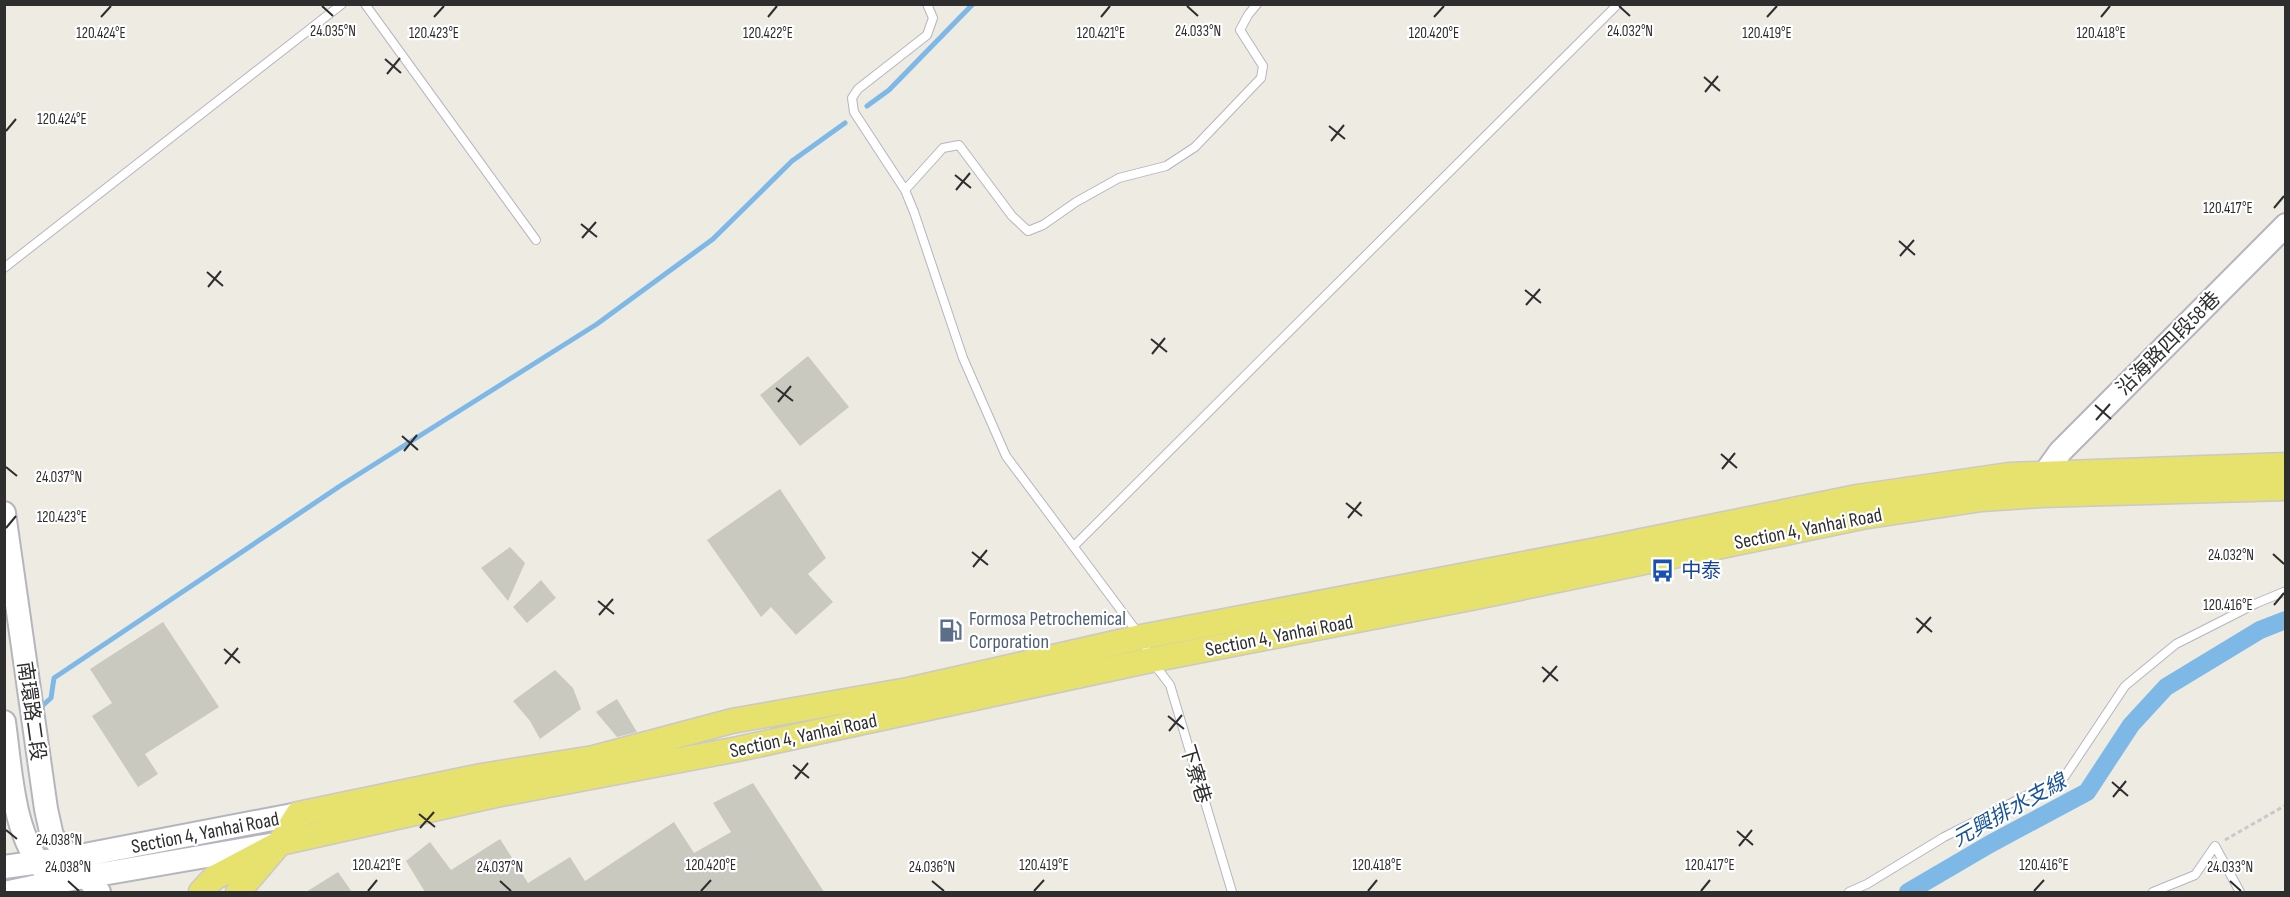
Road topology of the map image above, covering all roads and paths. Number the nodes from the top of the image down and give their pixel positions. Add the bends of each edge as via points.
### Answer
1 (342, 4) edge
2 (365, 4) edge
3 (927, 4) edge
4 (1257, 4) edge
5 (1618, 4) edge
6 (905, 190) junction
7 (2286, 225) edge
8 (536, 240) dead end
9 (4, 268) edge
10 (2286, 465) edge
11 (2043, 484) junction
12 (2286, 488) edge
13 (4, 513) edge
14 (1074, 546) junction
15 (1658, 548) junction
16 (2286, 591) edge
17 (1142, 637) junction
18 (1151, 660) junction
19 (4, 722) edge
20 (2286, 804) edge
21 (298, 814) junction
22 (280, 843) junction
23 (2215, 846) junction
24 (69, 858) junction
25 (37, 862) junction
26 (4, 867) edge
27 (93, 885) edge
28 (61, 887) edge
29 (9, 892) edge
30 (201, 892) edge
31 (238, 892) edge
32 (1232, 892) edge
33 (1849, 892) edge
34 (2153, 892) edge
35 (2240, 892) edge

1 - 9 lane
2 - 8 lane
3 - 6 lane, 下寮巷 via 933,18 927,35 858,89 852,99 854,112
4 - 6 lane via 1240,30 1263,66 1261,78 1195,147 1166,166 1119,178 1028,231 1012,216 959,145 943,148
5 - 14 lane
6 - 14 lane, 下寮巷 via 963,358 1006,456
7 - 11 street, 沿海路四段58巷 via 2068,444
10 - 11 main road, Section 4, Yanhai Road
11 - 12 main road, Section 4, Yanhai Road
11 - 15 main road, Section 4, Yanhai Road via 1982,499
13 - 24 street, 南環路二段 via 46,809 52,836
14 - 17 lane, 下寮巷
15 - 17 main road, Section 4, Yanhai Road
15 - 18 main road, Section 4, Yanhai Road via 1476,597
16 - 33 lane via 2176,644 2125,686 2065,776 1944,837
17 - 18 lane, 下寮巷
17 - 21 main road, Section 4, Yanhai Road via 908,690 732,721 593,758 481,776
18 - 22 main road, Section 4, Yanhai Road
18 - 32 lane, 下寮巷 via 1170,685
19 - 25 street, 南環路二段 via 18,817
20 - 23 path
21 - 22 main road, Section 4, Yanhai Road
21 - 24 street, Section 4, Yanhai Road
22 - 27 street, Section 4, Yanhai Road
22 - 30 main road via 213,878
22 - 31 main road
23 - 34 lane via 2195,875
23 - 35 lane
24 - 25 street, Section 4, Yanhai Road
24 - 27 street, 南環路二段
25 - 26 street, Section 4, Yanhai Road
25 - 28 street, 南環路二段
27 - 28 street, Section 4, Yanhai Road
28 - 29 street, Section 4, Yanhai Road

